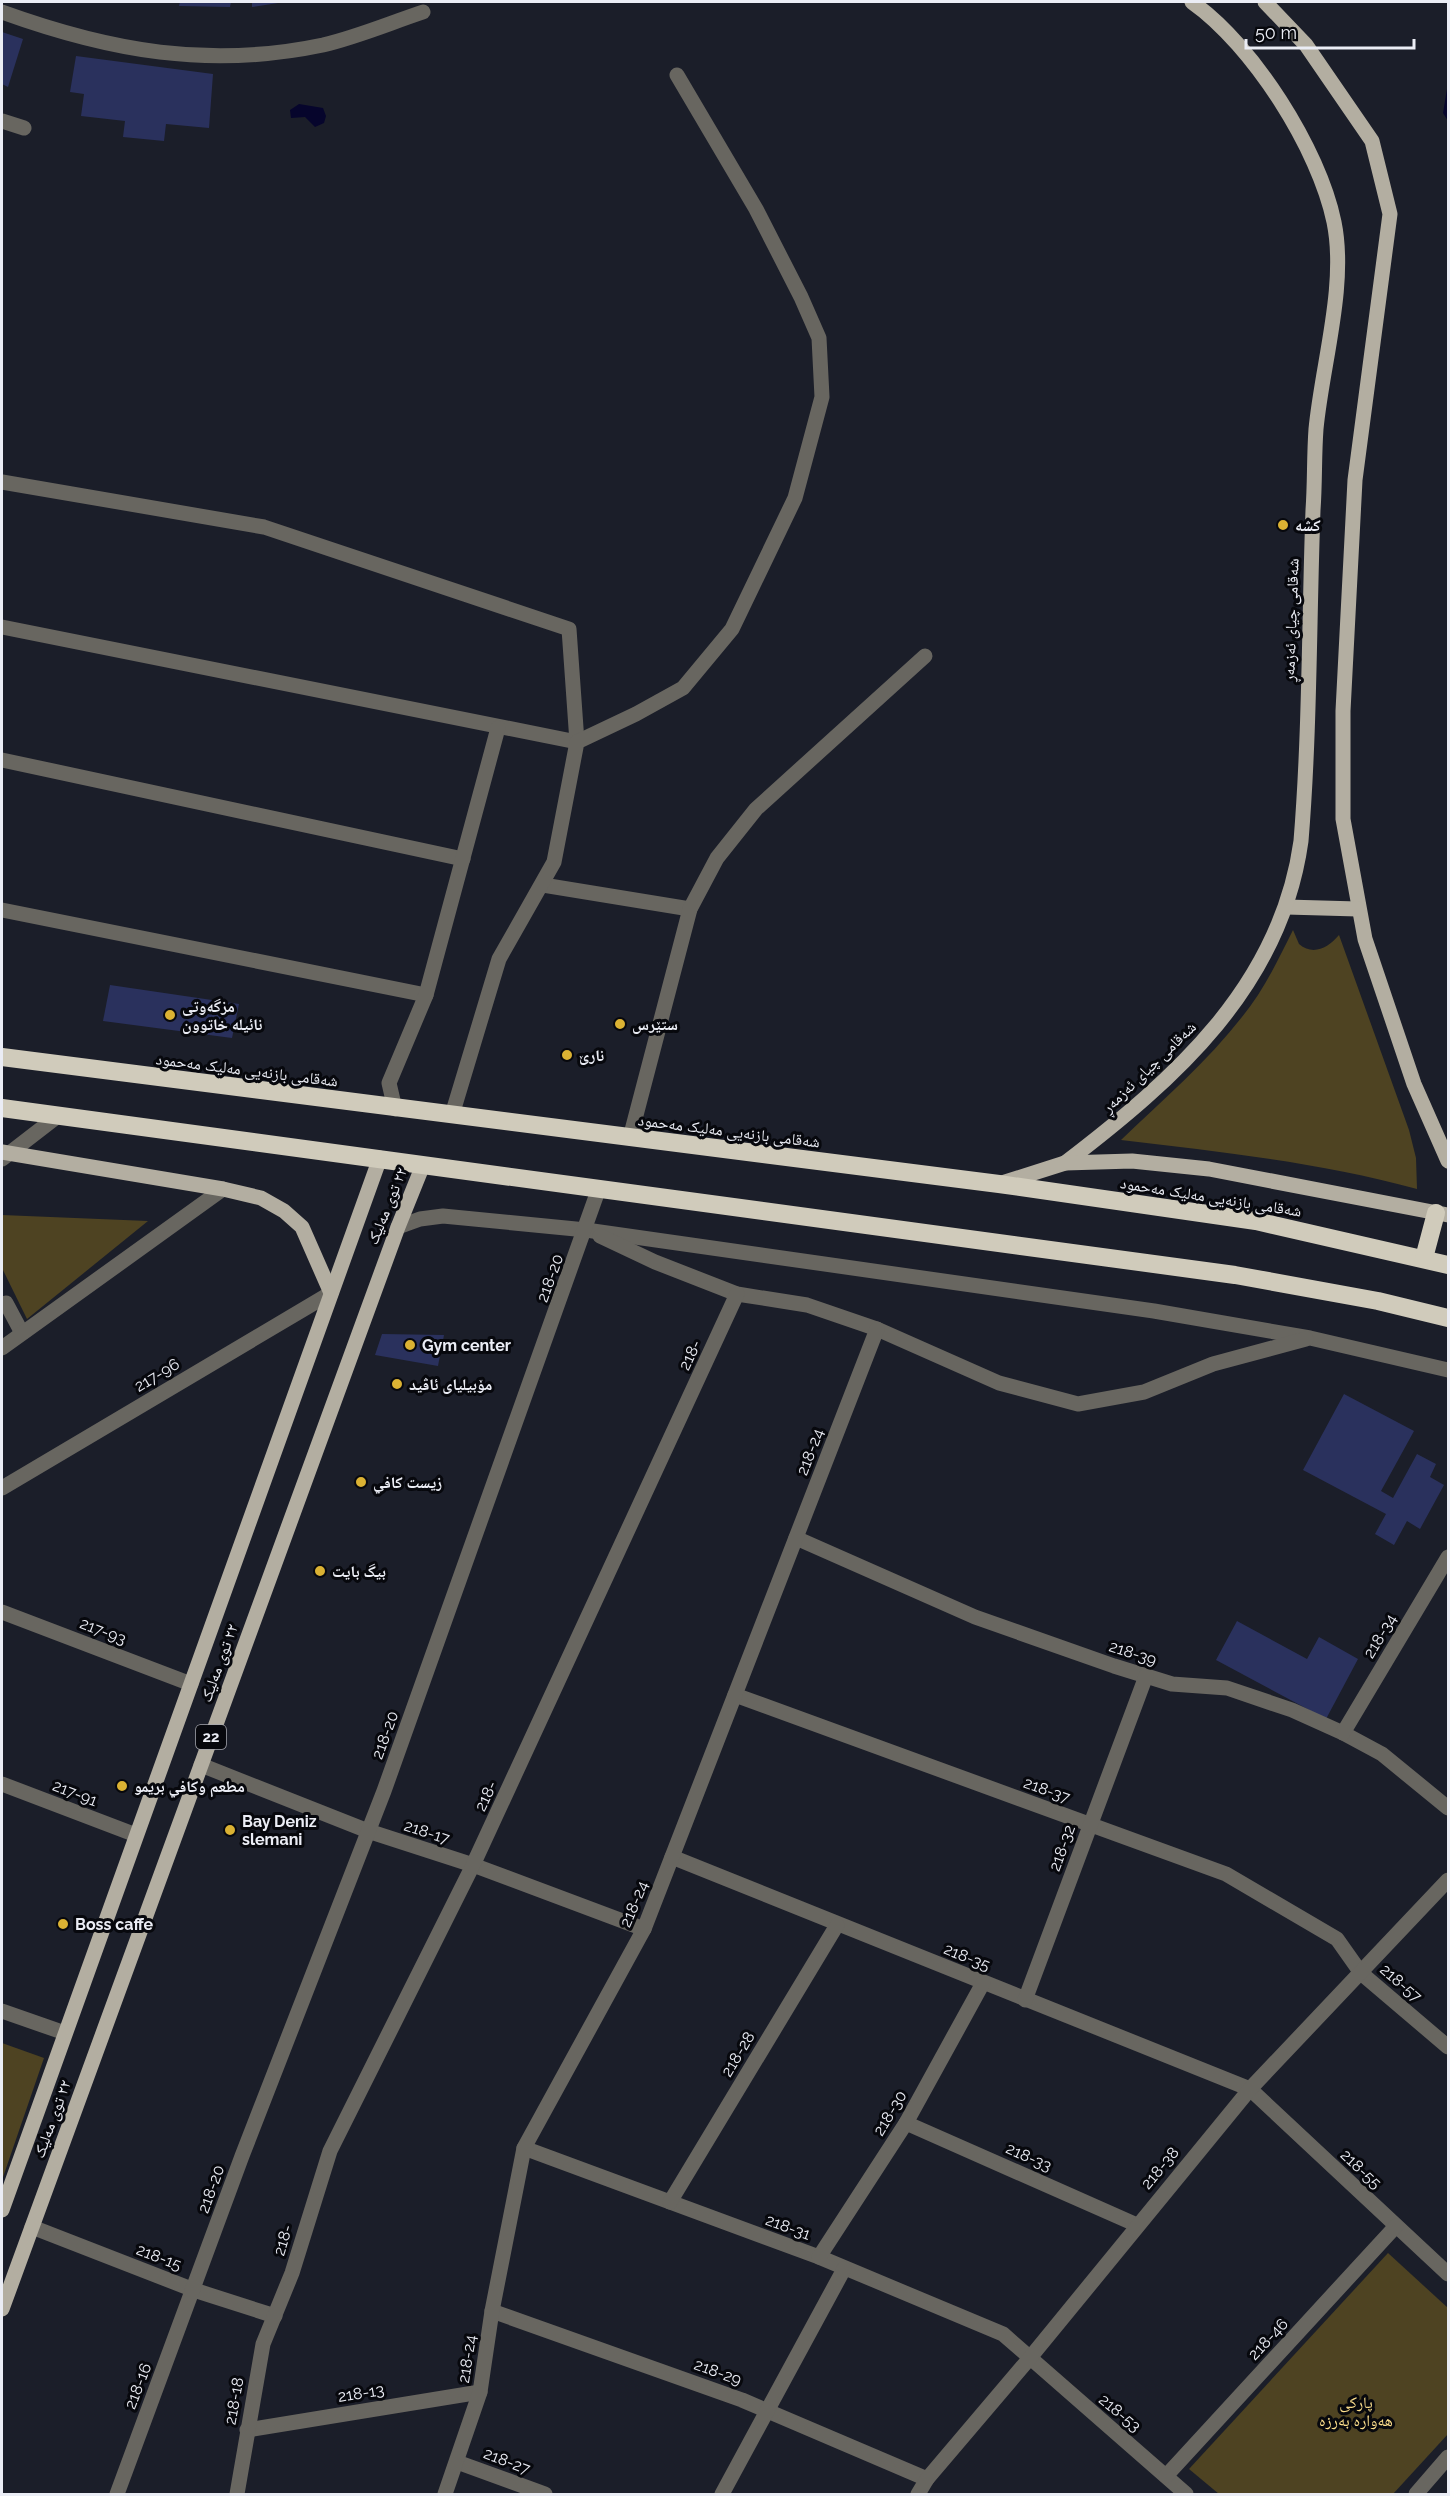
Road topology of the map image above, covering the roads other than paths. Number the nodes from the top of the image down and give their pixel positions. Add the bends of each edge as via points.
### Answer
1 (1192, 2) edge
2 (1265, 2) edge
3 (2, 12) edge
4 (423, 12) dead end
5 (676, 75) dead end
6 (2, 121) edge
7 (24, 128) dead end
8 (2, 482) edge
9 (2, 627) edge
10 (925, 656) dead end
11 (498, 728) junction
12 (577, 742) junction
13 (2, 760) edge
14 (463, 859) junction
15 (543, 885) junction
16 (1286, 907) junction
17 (2, 909) edge
18 (690, 909) junction
19 (1358, 909) junction
20 (426, 995) junction
21 (2, 1057) edge
22 (2, 1108) edge
23 (395, 1109) junction
24 (59, 1114) junction
25 (452, 1115) junction
26 (630, 1138) junction
27 (5, 1154) edge
28 (380, 1158) junction
29 (1449, 1161) edge
30 (1065, 1163) junction
31 (423, 1165) junction
32 (999, 1184) junction
33 (599, 1188) junction
34 (223, 1189) junction
35 (1442, 1214) edge
36 (398, 1227) junction
37 (586, 1230) junction
38 (1424, 1258) junction
39 (1449, 1265) edge
40 (331, 1293) junction
41 (738, 1294) junction
42 (3, 1301) edge
43 (1449, 1318) edge
44 (877, 1329) junction
45 (22, 1333) junction
46 (1310, 1338) junction
47 (2, 1348) edge
48 (1449, 1371) edge
49 (2, 1488) edge
50 (796, 1538) junction
51 (1449, 1557) edge
52 (2, 1612) edge
53 (1146, 1676) junction
54 (191, 1684) junction
55 (735, 1695) junction
56 (1344, 1733) junction
57 (201, 1765) junction
58 (2, 1784) edge
59 (1449, 1808) edge
60 (1090, 1825) junction
61 (368, 1831) junction
62 (136, 1835) junction
63 (672, 1857) junction
64 (473, 1865) junction
65 (1449, 1880) edge
66 (837, 1925) junction
67 (644, 1929) junction
68 (1337, 1939) joint
69 (1361, 1972) junction
70 (983, 1983) junction
71 (1025, 2000) junction
72 (2, 2011) edge
73 (66, 2033) junction
74 (1449, 2047) edge
75 (1250, 2089) junction
76 (906, 2123) junction
77 (524, 2148) junction
78 (670, 2202) junction
79 (2, 2210) edge
80 (1137, 2224) junction
81 (1396, 2226) junction
82 (32, 2227) junction
83 (819, 2257) junction
84 (844, 2270) junction
85 (1449, 2274) edge
86 (194, 2290) junction
87 (2, 2309) edge
88 (492, 2311) junction
89 (275, 2316) junction
90 (1029, 2359) junction
91 (480, 2392) junction
92 (766, 2411) junction
93 (247, 2430) junction
94 (1449, 2457) edge
95 (457, 2462) junction
96 (1166, 2476) junction
97 (927, 2479) junction
98 (117, 2494) edge
99 (237, 2494) edge
100 (444, 2494) edge
101 (545, 2494) edge
102 (722, 2494) edge
103 (918, 2494) edge
104 (1186, 2494) edge
105 (1416, 2494) edge

1 - 16 main road, شەقامی چیای ئەزمەڕ via 1210,14 1245,52 1296,128 1328,195 1338,247 1338,274 1316,429 1303,822
2 - 19 main road via 1306,45 1372,141 1390,214 1355,480 1342,711 1343,819
3 - 4 street via 100,42 217,58 325,44
5 - 12 street via 756,208 801,297 819,338 822,397 795,498 732,629 683,688
6 - 7 street
8 - 12 street via 264,526 569,629
9 - 11 street
10 - 18 street via 756,810 717,858
11 - 12 street
11 - 14 street
12 - 15 street via 554,862
13 - 14 street
14 - 20 street
15 - 18 street
15 - 25 street via 499,959
16 - 19 main road
16 - 30 main road, شەقامی چیای ئەزمەڕ via 1257,970 1215,1028 1138,1105
17 - 20 street
18 - 26 street
19 - 29 main road via 1381,991 1414,1084
20 - 23 street via 389,1083
21 - 23 highway, شەقامی بازنەیی مەلیک مەحمود
22 - 24 highway
23 - 25 highway, شەقامی بازنەیی مەلیک مەحمود
24 - 27 street
24 - 28 highway
25 - 26 highway, شەقامی بازنەیی مەلیک مەحمود
26 - 32 highway, شەقامی بازنەیی مەلیک مەحمود
27 - 34 main road
28 - 31 highway
28 - 40 main road, ٢٢ توی مەلیک / 22
30 - 32 main road
30 - 35 main road via 1132,1161 1209,1169
31 - 33 highway
31 - 36 main road, ٢٢ توی مەلیک / 22
32 - 38 highway, شەقامی بازنەیی مەلیک مەحمود via 1256,1221
33 - 37 street, 218-20
33 - 43 highway via 1235,1275
34 - 40 main road via 261,1198 303,1227
34 - 45 street
35 - 38 highway
36 - 37 street via 443,1216
36 - 57 main road, ٢٢ توی مەلیک / 22
37 - 41 street
37 - 46 street via 1154,1311
37 - 61 street, 218-20
38 - 39 highway, شەقامی بازنەیی مەلیک مەحمود
40 - 49 street, 217-96
40 - 54 main road, ٢٢ توی مەلیک / 22
41 - 44 street via 807,1305
41 - 64 street, 218-
42 - 45 street
44 - 46 street via 999,1383 1078,1404 1144,1392 1213,1364
44 - 50 street, 218-24
45 - 47 street
46 - 48 street
50 - 53 street, 218-39 via 975,1617
50 - 55 street, 218-24
51 - 56 street, 218-34
52 - 54 street, 217-93
53 - 56 street, 218-39 via 1172,1684 1227,1688 1258,1696
53 - 60 street, 218-32
54 - 62 main road, ٢٢ توی مەلیک / 22
55 - 60 street, 218-37
55 - 63 street, 218-24
56 - 59 street, 218-39 via 1382,1754
57 - 61 street, 218-17
57 - 82 main road, ٢٢ توی مەلیک / 22
58 - 62 street, 217-91
60 - 68 street, 218-37 via 1226,1874
60 - 71 street, 218-32
61 - 64 street, 218-17
61 - 86 street, 218-20
62 - 73 main road, ٢٢ توی مەلیک / 22
63 - 66 street, 218-35
63 - 67 street, 218-24
64 - 67 street, 218-17
64 - 89 street, 218- via 330,2151
65 - 69 street, 218-38
66 - 70 street, 218-35
66 - 78 street, 218-28
67 - 77 street, 218-24
68 - 69 street, 218-57
69 - 74 street, 218-57
69 - 75 street, 218-38
70 - 71 street, 218-35
70 - 76 street, 218-30
71 - 75 street, 218-35
72 - 73 street
73 - 79 main road, ٢٢ توی مەلیک / 22
75 - 80 street, 218-38
75 - 81 street, 218-55
76 - 80 street, 218-33
76 - 83 street, 218-30
77 - 78 street, 218-31
77 - 88 street, 218-24
78 - 83 street, 218-31
80 - 90 street, 218-38
81 - 85 street, 218-55
81 - 96 street, 218-46
82 - 86 street, 218-15
82 - 87 main road, ٢٢ توی مەلیک / 22
83 - 84 street, 218-31
84 - 90 street, 218-31 via 1003,2334
84 - 92 street
86 - 89 street, 218-15
86 - 98 street, 218-16
88 - 91 street, 218-24
88 - 92 street, 218-29
89 - 93 street, 218-18 via 263,2344
90 - 96 street, 218-53
90 - 97 street, 218-38
91 - 93 street, 218-13
91 - 95 street, 218-24
92 - 97 street, 218-29
92 - 102 street
93 - 99 street, 218-18
94 - 105 street
95 - 100 street, 218-24
95 - 101 street, 218-27
96 - 104 street, 218-53
97 - 103 street, 218-38

